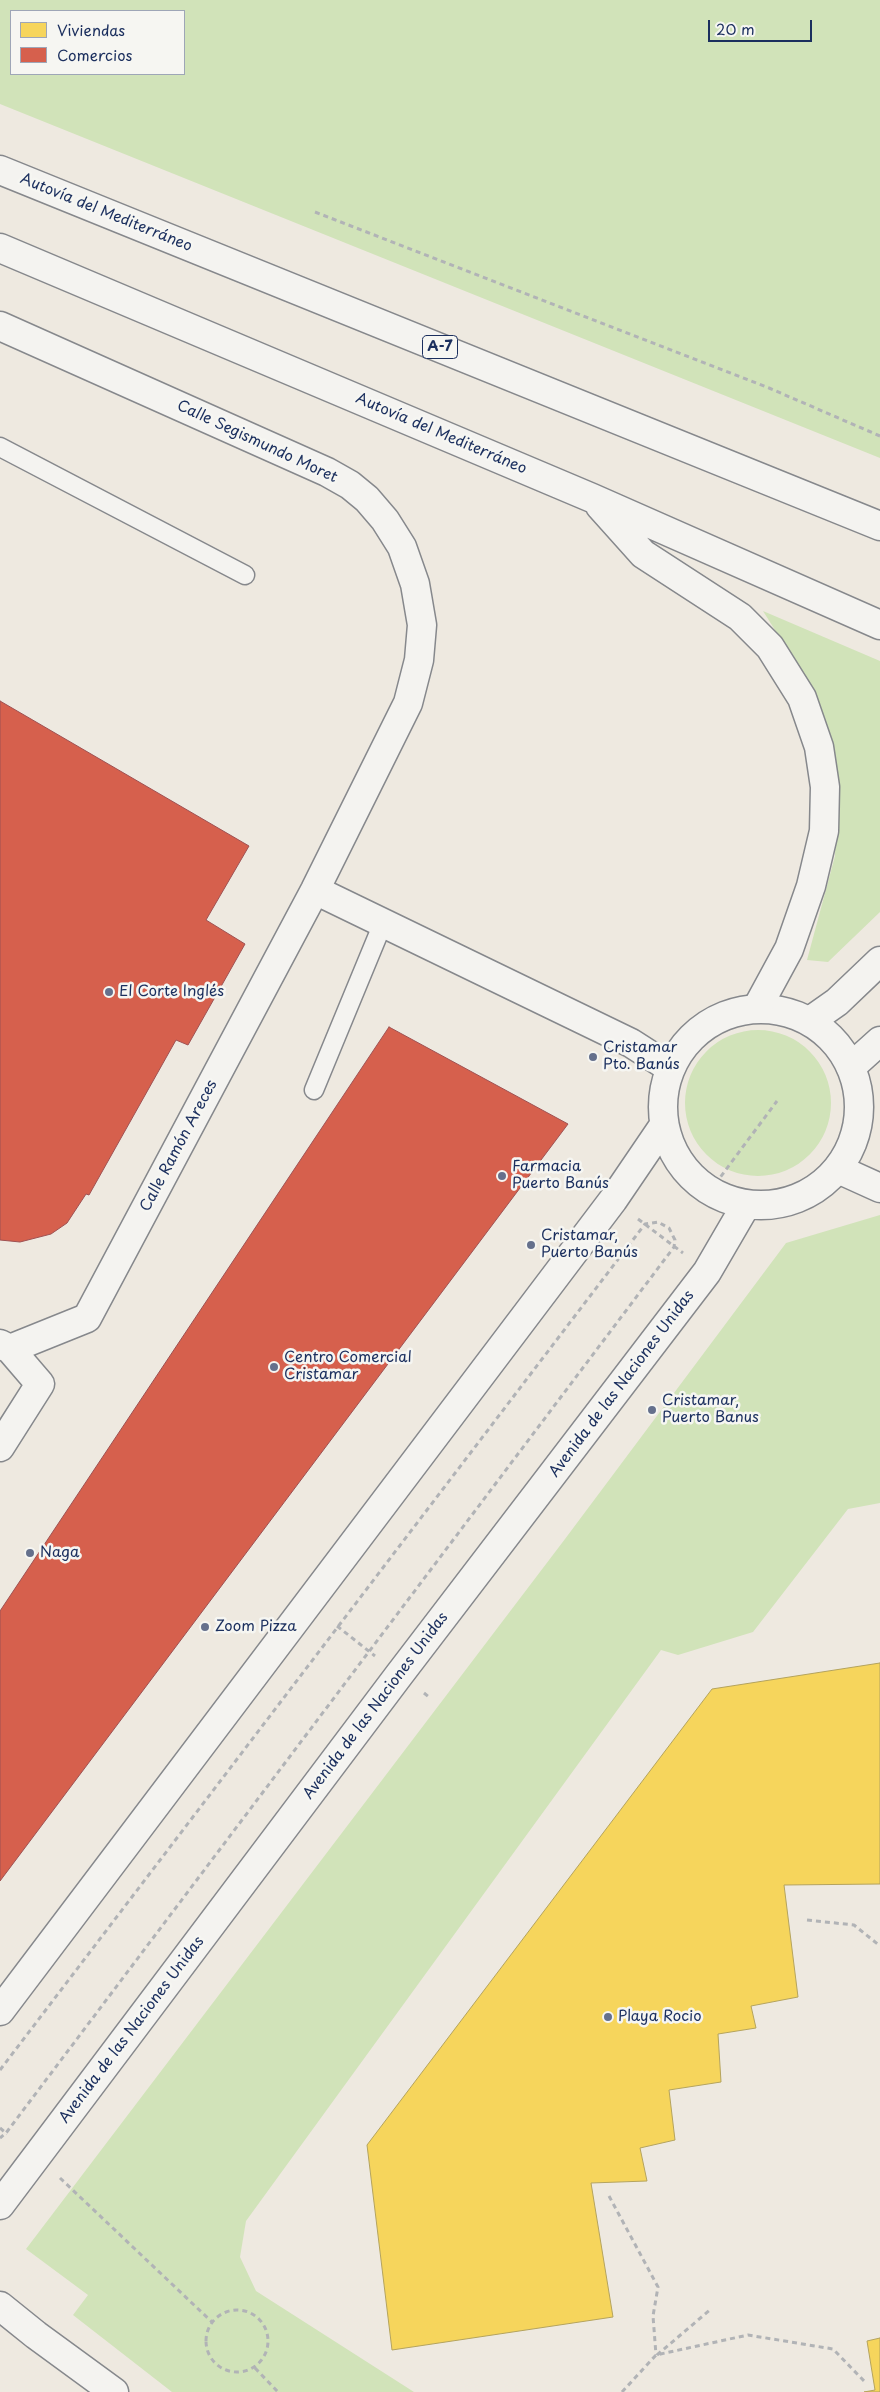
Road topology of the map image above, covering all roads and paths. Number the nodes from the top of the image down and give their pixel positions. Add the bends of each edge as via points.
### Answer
1 (0, 170) edge
2 (315, 212) dead end
3 (0, 248) edge
4 (0, 326) edge
5 (880, 436) edge
6 (0, 447) edge
7 (592, 498) junction
8 (880, 526) edge
9 (245, 575) dead end
10 (880, 625) edge
11 (315, 890) junction
12 (383, 923) junction
13 (880, 961) edge
14 (757, 1008) junction
15 (810, 1021) junction
16 (880, 1041) edge
17 (851, 1067) junction
18 (670, 1068) junction
19 (314, 1090) dead end
20 (777, 1101) dead end
21 (664, 1125) junction
22 (838, 1169) junction
23 (880, 1188) edge
24 (710, 1191) junction
25 (613, 1200) junction
26 (746, 1205) junction
27 (645, 1224) junction
28 (674, 1247) junction
29 (707, 1272) junction
30 (5, 1346) edge
31 (0, 1447) edge
32 (306, 1603) junction
33 (338, 1627) junction
34 (370, 1652) junction
35 (399, 1675) junction
36 (430, 1698) dead end
37 (807, 1920) dead end
38 (880, 1946) edge
39 (0, 2011) edge
40 (0, 2070) edge
41 (0, 2128) edge
42 (6, 2133) junction
43 (0, 2138) edge
44 (36, 2157) junction
45 (609, 2196) dead end
46 (0, 2205) edge
47 (0, 2306) edge
48 (711, 2310) dead end
49 (212, 2322) junction
50 (656, 2356) junction
51 (255, 2368) junction
52 (865, 2382) dead end
53 (114, 2392) edge
54 (278, 2392) edge
55 (622, 2392) edge

1 - 8 main road, Autovía del Mediterráneo / A-7
2 - 5 path via 769,388
3 - 7 main road, Autovía del Mediterráneo
4 - 11 main road, Calle Segismundo Moret via 327,472 367,499 402,547 415,584 422,625 419,660 408,703
6 - 9 lane
7 - 10 main road, Autovía del Mediterráneo
7 - 14 main road via 643,554 740,617 770,647 802,698 819,747 824,787 824,831 811,886 789,949
11 - 12 main road
11 - 30 main road, Calle Ramón Areces via 87,1318
12 - 18 main road via 630,1043
12 - 19 lane
13 - 15 main road via 837,1002
14 - 15 main road via 785,1011
14 - 18 main road via 721,1016 691,1037
15 - 17 main road via 834,1041
16 - 17 main road
17 - 22 main road via 859,1104 853,1142
18 - 21 main road via 663,1096
20 - 24 path
21 - 24 main road via 673,1152 689,1174
21 - 25 main road
22 - 23 main road
22 - 26 main road via 819,1187 797,1199 772,1205
24 - 26 main road
25 - 27 path
25 - 32 main road
26 - 29 main road, Avenida de las Naciones Unidas
27 - 28 path
27 - 28 path via 658,1222 669,1228 675,1240
27 - 33 path
28 - 29 path
28 - 34 path
29 - 35 main road, Avenida de las Naciones Unidas
30 - 31 main road via 40,1384
32 - 33 path
32 - 39 main road
33 - 34 path
33 - 40 path
34 - 35 path
34 - 42 path
35 - 36 path
35 - 44 main road, Avenida de las Naciones Unidas
37 - 38 path via 854,1925
41 - 42 path
42 - 43 path
42 - 44 path
44 - 46 main road, Avenida de las Naciones Unidas
44 - 49 path
45 - 50 path via 658,2287 653,2316
47 - 53 main road
48 - 50 path
49 - 51 path via 206,2341 214,2362 231,2372 242,2373
49 - 51 path via 232,2310 248,2311 258,2317 268,2336 269,2346
50 - 52 path via 748,2335 833,2349
50 - 55 path
51 - 54 path

